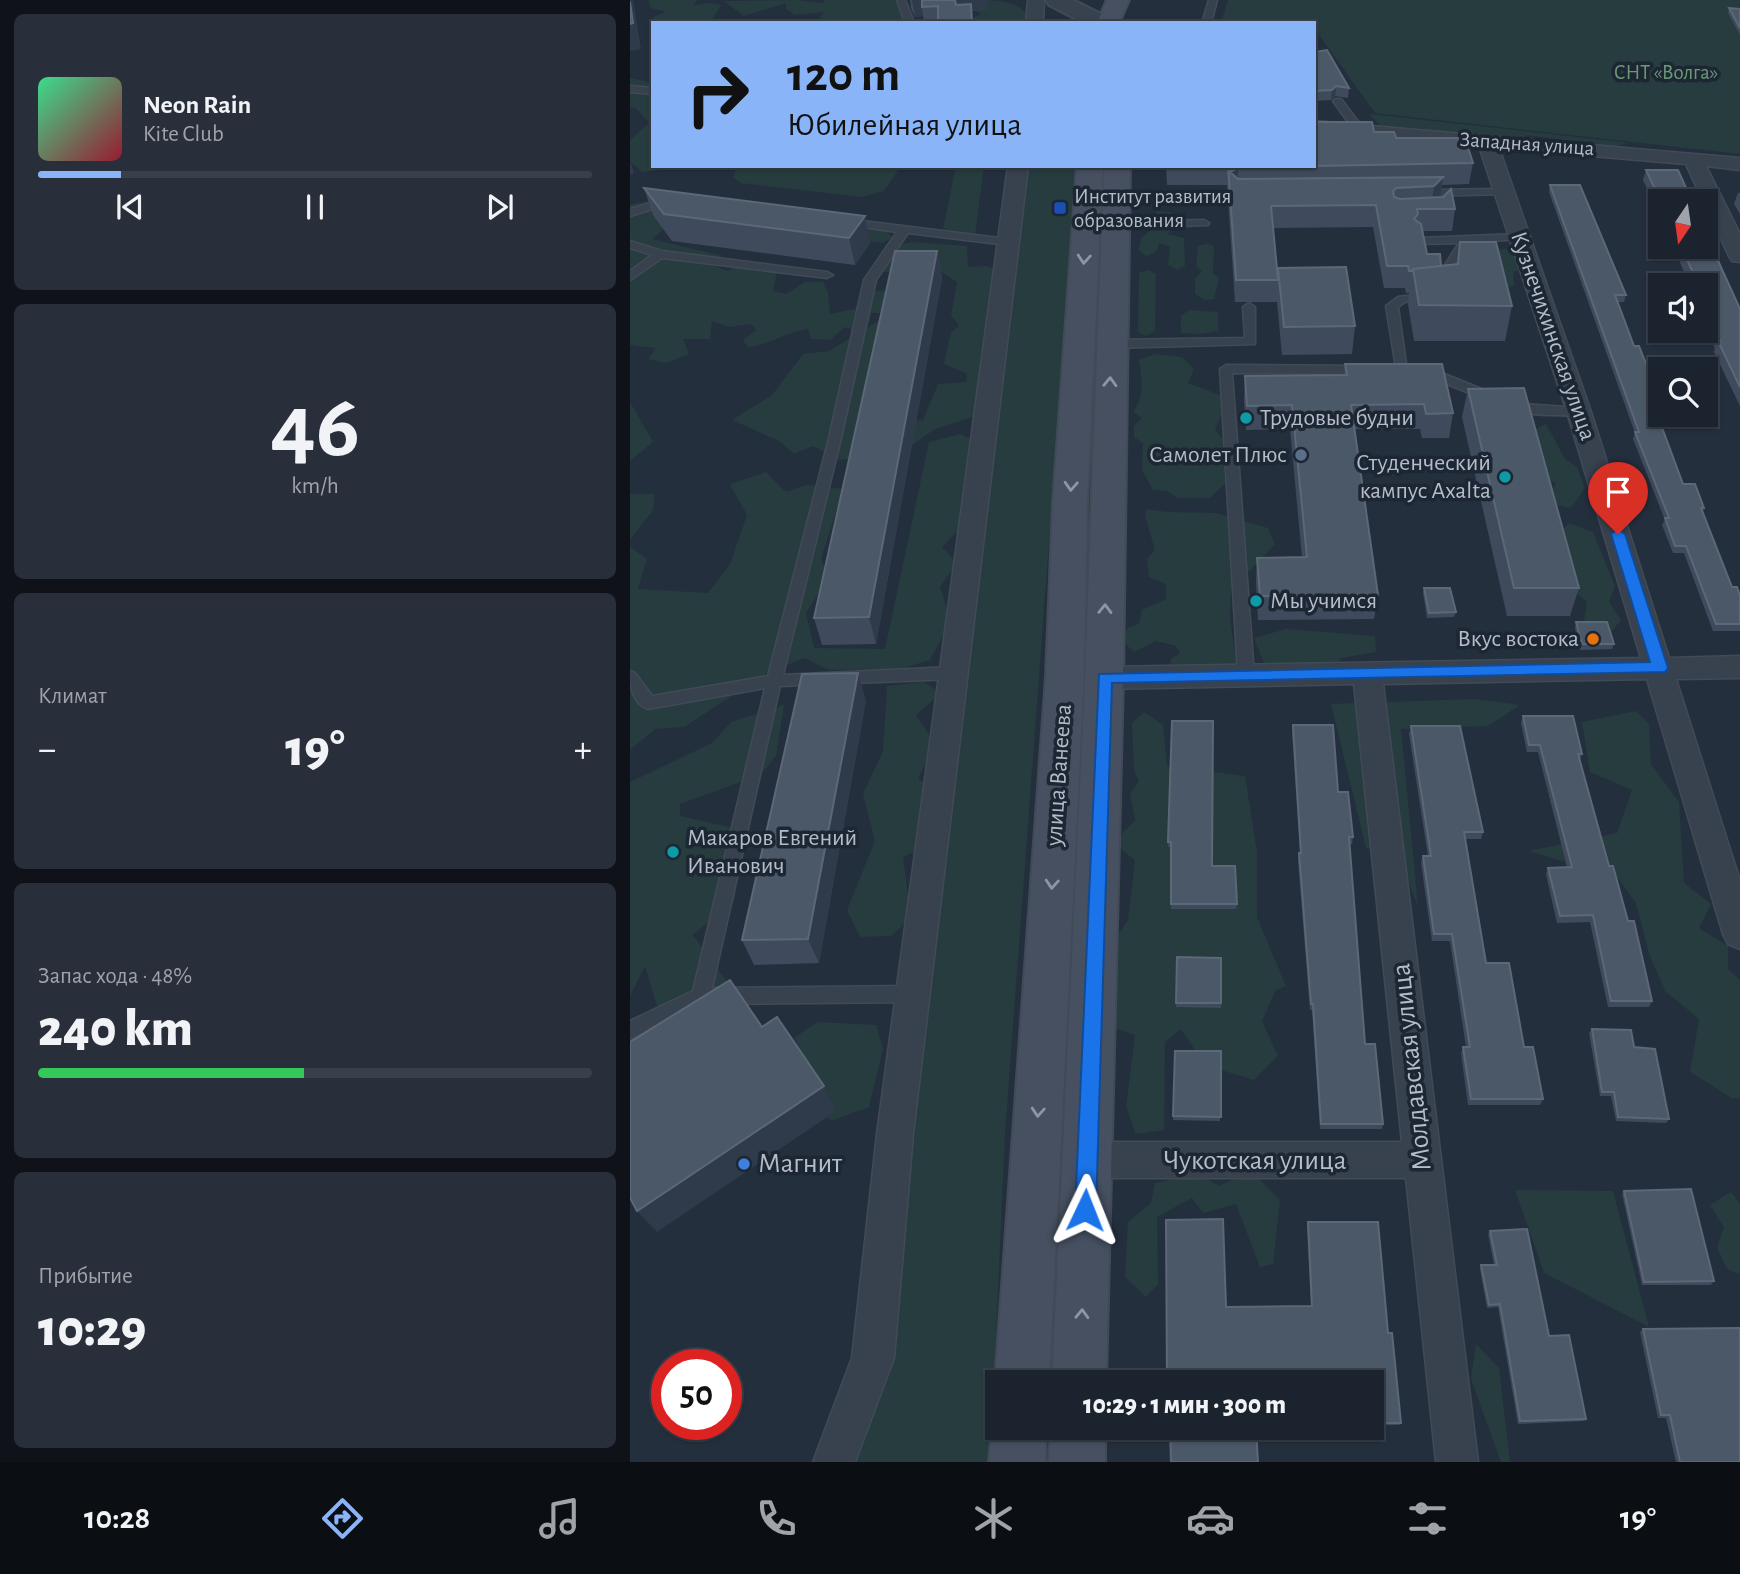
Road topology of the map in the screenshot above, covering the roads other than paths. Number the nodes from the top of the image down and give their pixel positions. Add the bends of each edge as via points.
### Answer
1 (901, 0) edge
2 (1036, 0) edge
3 (1057, 0) edge
4 (1118, 0) edge
5 (1213, 0) edge
6 (909, 21) edge
7 (1034, 21) edge
8 (1097, 21) edge
9 (1109, 21) edge
10 (1207, 21) edge
11 (630, 89) edge
12 (651, 91) edge
13 (1338, 101) edge
14 (1316, 127) edge
15 (1360, 131) junction
16 (1487, 141) junction
17 (1693, 159) junction
18 (1740, 164) edge
19 (1018, 168) edge
20 (1090, 168) edge
21 (1117, 168) edge
22 (1455, 192) junction
23 (1503, 192) junction
24 (1414, 193) edge
25 (681, 202) edge
26 (1442, 206) edge
27 (630, 213) edge
28 (839, 221) edge
29 (1204, 223) dead end
30 (1115, 225) junction
31 (904, 230) junction
32 (1518, 237) junction
33 (1467, 239) junction
34 (1419, 241) edge
35 (1007, 242) junction
36 (630, 244) edge
37 (660, 254) junction
38 (1740, 256) edge
39 (827, 275) dead end
40 (630, 276) edge
41 (1249, 307) edge
42 (1112, 344) junction
43 (1387, 371) junction
44 (1579, 412) junction
45 (1740, 667) edge
46 (1660, 668) junction
47 (952, 673) junction
48 (1367, 673) junction
49 (1246, 674) junction
50 (630, 677) edge
51 (1104, 678) junction
52 (774, 681) junction
53 (1740, 934) edge
54 (913, 994) junction
55 (701, 996) junction
56 (630, 1030) edge
57 (1087, 1160) junction
58 (1422, 1160) junction
59 (1023, 1370) edge
60 (1079, 1370) edge
61 (1018, 1440) edge
62 (1078, 1440) edge
63 (834, 1462) edge
64 (1017, 1462) edge
65 (1077, 1462) edge
66 (1457, 1462) edge

1 - 6 lane
2 - 7 street
3 - 8 street
4 - 9 main road
5 - 10 lane
11 - 12 lane
13 - 15 lane
14 - 15 street, Западная улица
15 - 16 street, Западная улица
16 - 17 street, Западная улица
16 - 23 street, Кузнечихинская улица
17 - 18 street, Западная улица
17 - 38 street
19 - 35 street
20 -> 59 main road, улица Ванеева via 1065,677
21 - 30 main road, улица Ванеева
22 - 23 lane
22 - 24 lane
22 - 26 lane
23 - 32 street, Кузнечихинская улица
25 - 27 lane via 668,200
28 - 31 lane
29 - 30 lane
30 - 42 main road, улица Ванеева
31 - 35 lane
31 - 52 lane via 870,280
32 - 33 lane
32 - 44 street, Кузнечихинская улица
33 - 34 lane
33 - 43 lane via 1445,274 1446,295 1402,299 1392,306
35 - 47 street
36 - 37 lane
37 - 39 lane
37 - 40 lane
41 - 42 lane via 1251,341
51 -> 42 main road, улица Ванеева
43 - 44 lane via 1432,371 1523,408
43 - 49 lane via 1226,369
44 - 46 street, Кузнечихинская улица
45 - 46 street
46 - 48 street
46 - 53 street, Кузнечихинская улица
47 - 52 lane
47 - 54 street
48 - 49 street
48 - 58 street, Молдавская улица
49 - 51 street
50 - 52 lane via 648,703
51 - 57 main road, улица Ванеева
52 - 55 lane
54 - 55 lane
54 - 63 street via 873,1358
55 - 56 lane
57 - 58 street, Чукотская улица
60 -> 57 main road, улица Ванеева
58 - 66 street, Молдавская улица
61 - 64 main road
62 - 65 main road

